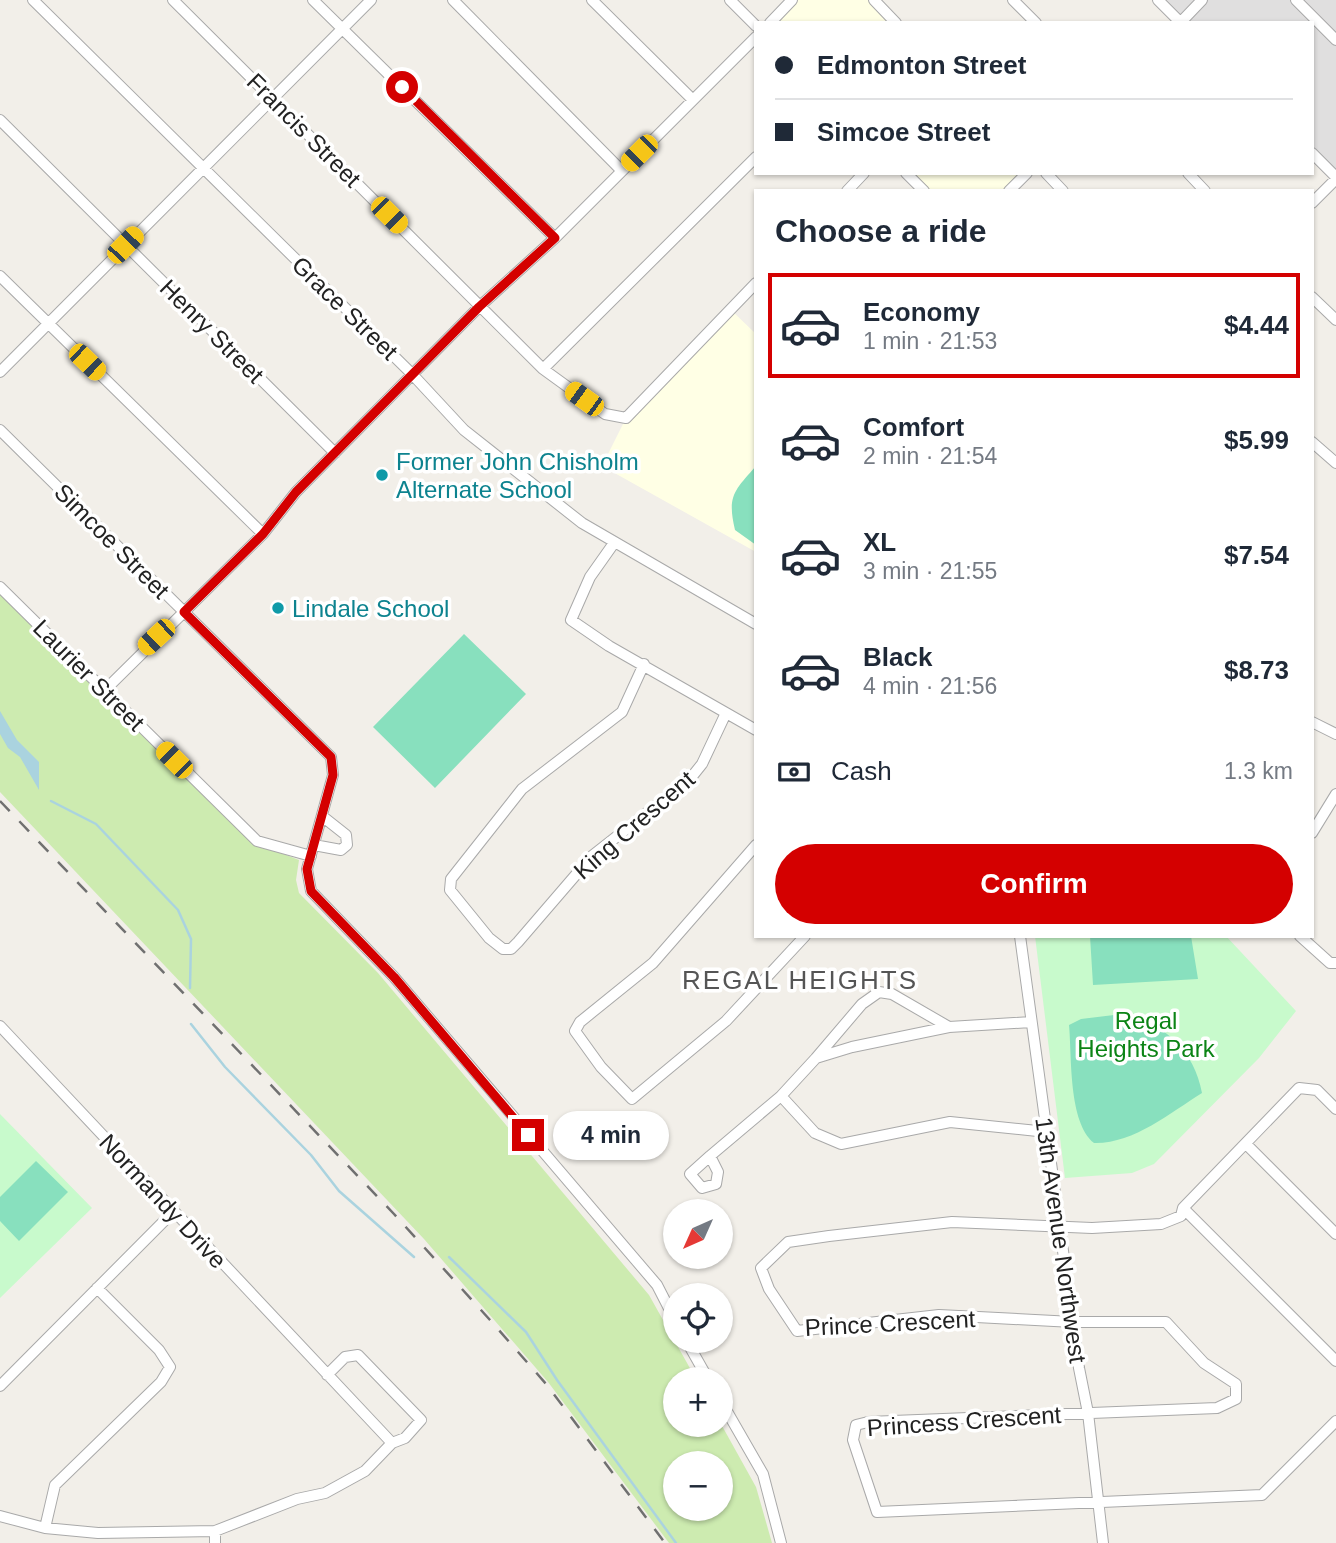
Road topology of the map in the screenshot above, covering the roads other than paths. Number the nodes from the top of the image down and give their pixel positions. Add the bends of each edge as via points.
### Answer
1 (33, 0) edge
2 (173, 0) edge
3 (313, 0) edge
4 (371, 0) edge
5 (453, 0) edge
6 (592, 0) edge
7 (730, 0) edge
8 (792, 0) edge
9 (874, 0) edge
10 (1013, 0) edge
11 (1158, 0) edge
12 (1202, 0) edge
13 (1296, 0) edge
14 (772, 21) edge
15 (894, 21) edge
16 (1034, 21) edge
17 (1179, 21) edge
18 (1183, 21) edge
19 (754, 24) edge
20 (342, 29) junction
21 (754, 39) edge
22 (1336, 40) edge
23 (274, 98) junction
24 (692, 99) junction
25 (0, 120) edge
26 (1314, 155) edge
27 (754, 159) edge
28 (202, 168) junction
29 (621, 170) junction
30 (862, 175) edge
31 (908, 175) edge
32 (1025, 175) edge
33 (1048, 175) edge
34 (1190, 175) edge
35 (1336, 178) edge
36 (849, 189) edge
37 (922, 189) edge
38 (1011, 189) edge
39 (1061, 189) edge
40 (1203, 189) edge
41 (1314, 200) edge
42 (555, 238) junction
43 (125, 245) junction
44 (0, 276) edge
45 (754, 285) edge
46 (1314, 299) edge
47 (479, 307) junction
48 (1336, 320) edge
49 (48, 324) junction
50 (543, 369) junction
51 (0, 372) edge
52 (412, 374) junction
53 (0, 430) edge
54 (1314, 447) edge
55 (335, 453) junction
56 (1336, 463) edge
57 (263, 534) junction
58 (614, 543) junction
59 (0, 587) edge
60 (184, 612) junction
61 (754, 623) edge
62 (644, 664) junction
63 (104, 691) junction
64 (726, 713) junction
65 (1314, 723) edge
66 (754, 729) edge
67 (1336, 734) edge
68 (1336, 794) edge
69 (322, 816) junction
70 (1314, 829) edge
71 (314, 845) junction
72 (754, 847) edge
73 (311, 856) junction
74 (803, 938) edge
75 (1020, 938) edge
76 (1302, 938) edge
77 (1336, 962) edge
78 (1031, 1022) junction
79 (0, 1026) edge
80 (949, 1027) junction
81 (4, 1038) edge
82 (816, 1058) junction
83 (781, 1096) junction
84 (1336, 1109) edge
85 (1047, 1132) junction
86 (1246, 1144) junction
87 (710, 1156) dead end
88 (1183, 1208) junction
89 (173, 1212) junction
90 (1060, 1227) junction
91 (1336, 1234) edge
92 (97, 1288) junction
93 (663, 1297) edge
94 (1073, 1322) junction
95 (1336, 1361) edge
96 (327, 1375) junction
97 (0, 1386) edge
98 (1088, 1413) junction
99 (733, 1421) edge
100 (1336, 1421) edge
101 (392, 1443) junction
102 (1099, 1504) junction
103 (0, 1516) edge
104 (45, 1528) junction
105 (215, 1531) junction
106 (215, 1543) edge
107 (781, 1543) edge
108 (1103, 1543) edge

1 - 28 street, Grace Street
2 - 23 street, Francis Street
3 - 20 street
4 - 20 street
5 - 29 street
6 - 24 street
7 - 19 street
8 - 14 street
9 - 15 street
10 - 16 street
11 - 17 street
12 - 18 street
13 - 22 street
20 - 23 street
20 - 42 street
21 - 24 street
23 - 28 street
23 - 47 street, Francis Street
24 - 29 street
25 - 43 street, Henry Street
26 - 35 street
27 - 50 street
28 - 43 street
28 - 52 street, Grace Street
29 - 42 street
30 - 36 street
31 - 37 street
32 - 38 street
33 - 39 street
34 - 40 street
35 - 41 street
42 - 47 street
43 - 49 street
43 - 55 street, Henry Street
44 - 49 street
45 - 50 street, Francis Street via 626,418 605,414
46 - 48 street
47 - 50 street, Francis Street
47 - 52 street
49 - 51 street
49 - 57 street
52 - 55 street
52 - 58 street, Grace Street via 464,430
53 - 60 street, Simcoe Street
54 - 56 street
55 - 57 street
57 - 60 street
58 - 61 street, Grace Street
58 - 62 street via 590,577 571,620
59 - 63 street, Laurier Street
60 - 63 street
60 - 69 street, Simcoe Street via 331,757 333,775
62 - 64 street
62 - 64 street, King Crescent via 622,712 522,789 451,879 450,890 503,949 518,942 592,856 690,779
63 - 73 street, Laurier Street via 257,841
64 - 66 street
65 - 67 street
68 - 70 street
69 - 71 street, Simcoe Street
69 - 71 street via 346,835 347,845 341,850
71 - 73 street, Simcoe Street
72 - 74 street via 653,963 575,1031 632,1099 726,1021
73 - 93 street, Simcoe Street via 307,869 311,891 394,977
75 - 78 street, 13th Avenue Northwest
76 - 77 street via 1330,963
78 - 80 street
78 - 85 street, 13th Avenue Northwest
79 - 81 street, Normandy Drive
80 - 82 street
80 - 82 street via 892,994 879,992 862,1004
81 - 89 street, Normandy Drive
82 - 83 street
83 - 85 street via 815,1133 841,1143 950,1122
83 - 87 street
84 - 86 street via 1317,1090 1299,1088
85 - 90 street, 13th Avenue Northwest
86 - 88 street
86 - 91 street
88 - 90 street via 1181,1216 1161,1224
88 - 95 street
89 - 92 street
89 - 96 street, Normandy Drive
90 - 94 street, 13th Avenue Northwest
90 - 94 street, Prince Crescent via 952,1222 829,1236 788,1242 761,1268 796,1331 939,1315
92 - 97 street
92 - 104 street via 170,1367 161,1382 55,1486
94 - 98 street, 13th Avenue Northwest
94 - 98 street via 1166,1322 1204,1363 1236,1384 1236,1399 1217,1408
96 - 101 street, Normandy Drive
96 - 101 street via 345,1357 358,1355 421,1420 405,1438
98 - 102 street, 13th Avenue Northwest
98 - 102 street, Princess Crescent via 868,1422 856,1425 853,1440 877,1512
99 - 107 street via 764,1474
100 - 102 street via 1262,1495
101 - 105 street via 365,1471 325,1493
102 - 108 street, 13th Avenue Northwest
103 - 104 street
104 - 105 street via 98,1533
105 - 106 street

